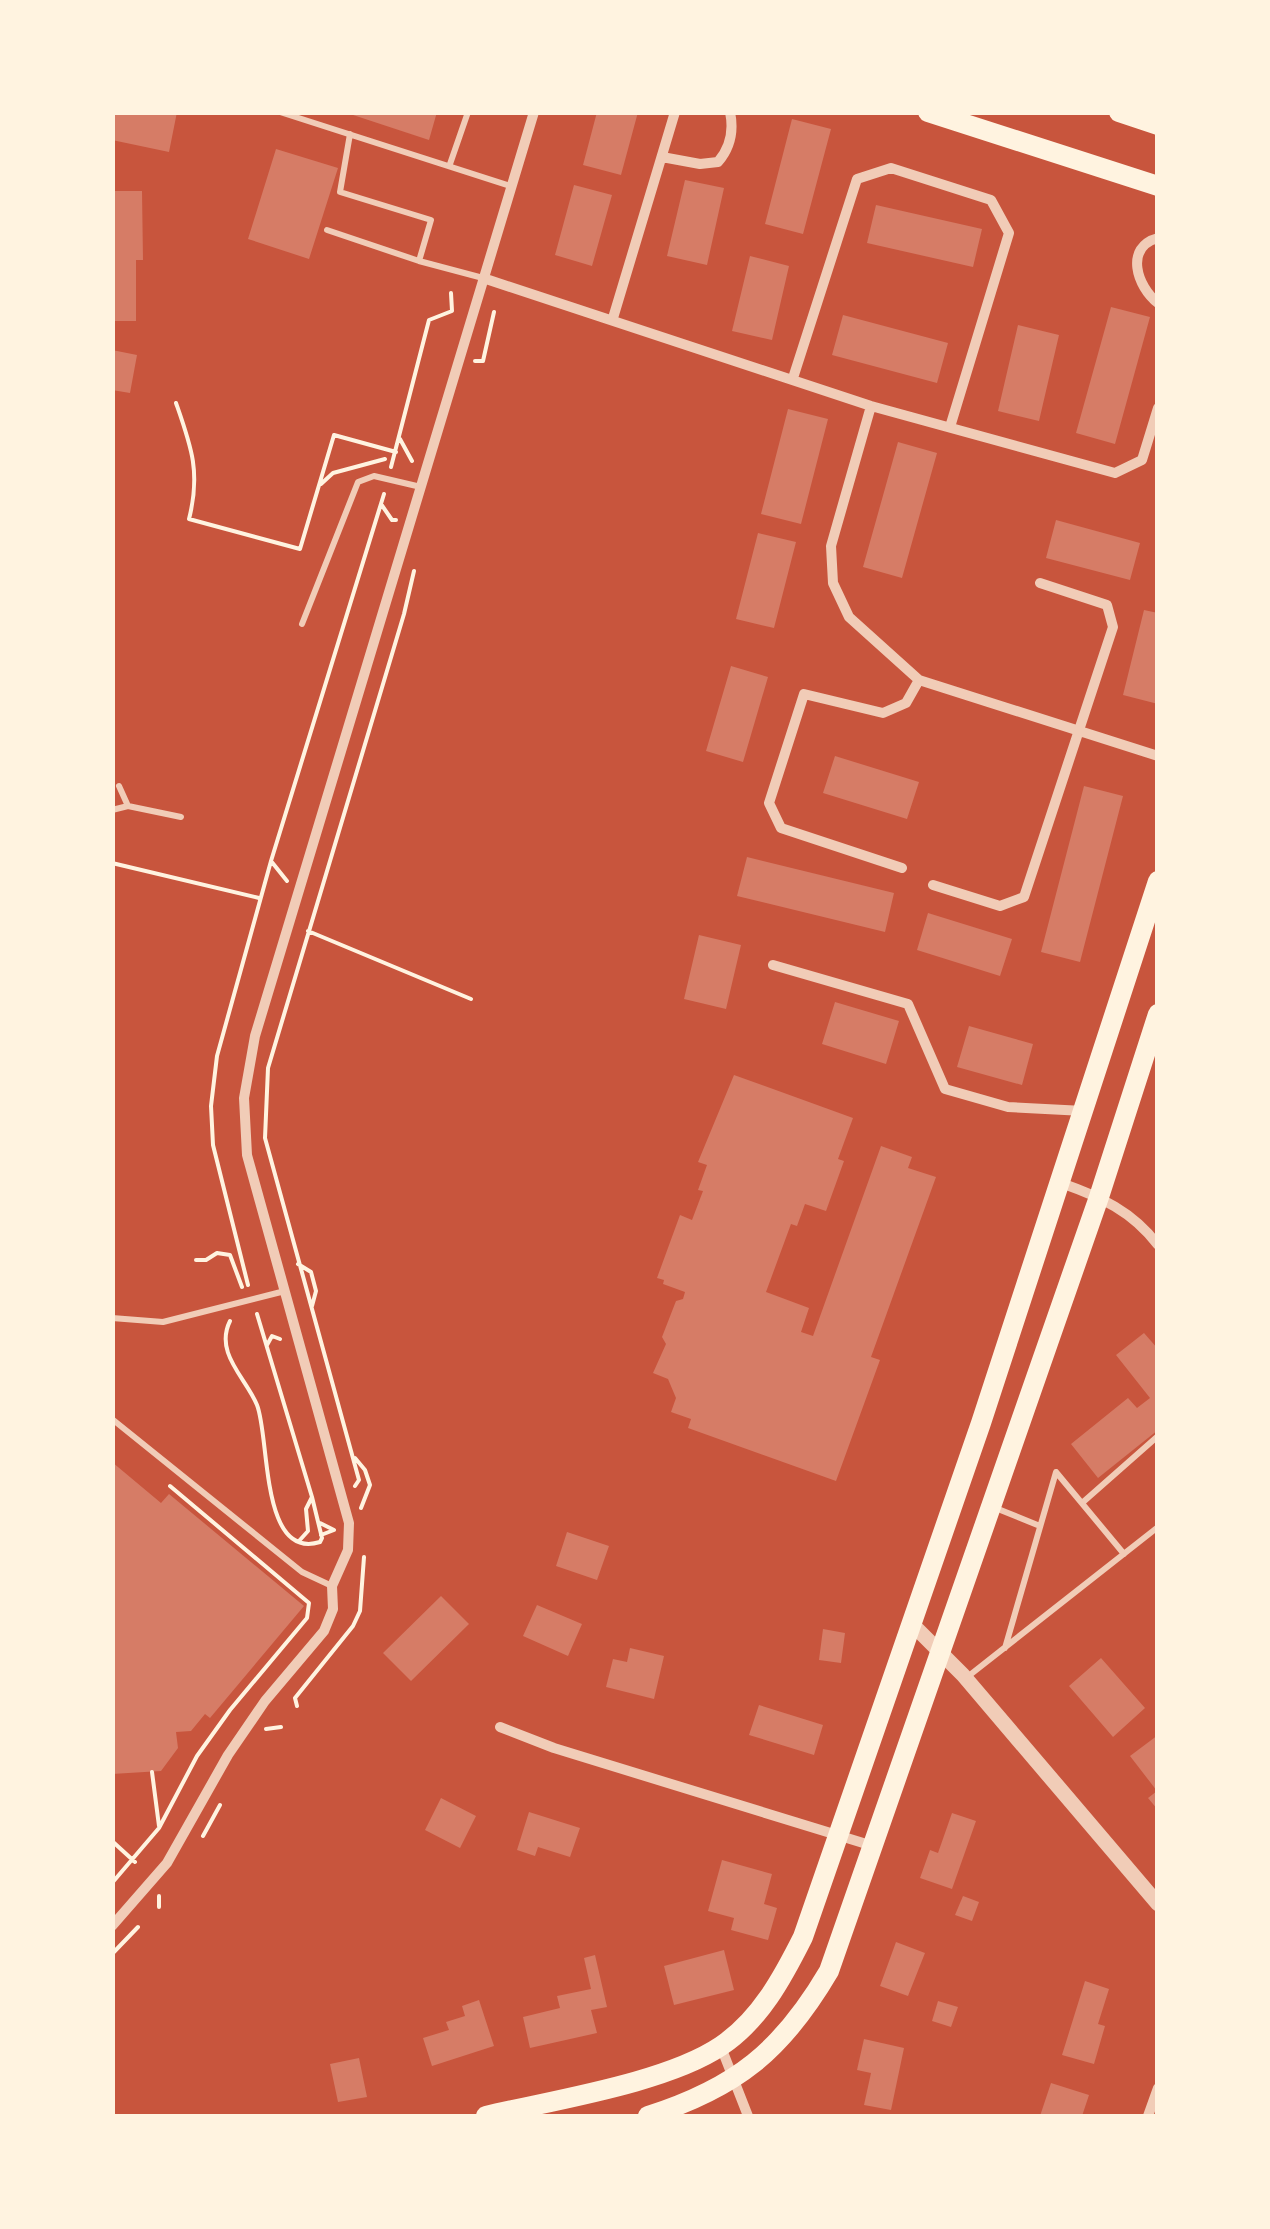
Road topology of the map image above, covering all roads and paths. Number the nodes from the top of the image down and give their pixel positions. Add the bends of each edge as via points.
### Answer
1 (280, 112) edge
2 (468, 112) edge
3 (534, 112) edge
4 (675, 112) edge
5 (730, 112) edge
6 (928, 112) edge
7 (1119, 112) edge
8 (1158, 125) edge
9 (350, 134) junction
10 (662, 157) junction
11 (450, 164) junction
12 (1158, 186) edge
13 (512, 187) junction
14 (327, 230) dead end
15 (1158, 238) edge
16 (419, 261) junction
17 (484, 278) junction
18 (451, 293) dead end
19 (1158, 303) edge
20 (494, 312) dead end
21 (613, 318) junction
22 (470, 377) dead end
23 (793, 378) junction
24 (176, 402) dead end
25 (871, 406) junction
26 (1158, 408) edge
27 (950, 427) junction
28 (400, 439) junction
29 (396, 452) junction
30 (384, 459) dead end
31 (414, 466) dead end
32 (390, 471) dead end
33 (420, 487) junction
34 (317, 491) junction
35 (396, 497) dead end
36 (381, 504) junction
37 (400, 513) dead end
38 (414, 567) dead end
39 (1040, 583) dead end
40 (302, 624) dead end
41 (919, 680) junction
42 (1079, 730) junction
43 (1158, 756) edge
44 (119, 786) dead end
45 (128, 806) junction
46 (112, 810) edge
47 (181, 817) dead end
48 (112, 862) edge
49 (902, 868) dead end
50 (1158, 882) edge
51 (289, 883) dead end
52 (933, 885) dead end
53 (261, 898) dead end
54 (308, 931) junction
55 (774, 965) dead end
56 (472, 1000) dead end
57 (1158, 1014) edge
58 (1085, 1111) junction
59 (1062, 1183) junction
60 (1099, 1196) junction
61 (1158, 1245) edge
62 (196, 1260) dead end
63 (298, 1264) junction
64 (242, 1287) dead end
65 (286, 1290) junction
66 (311, 1309) junction
67 (239, 1314) dead end
68 (267, 1314) dead end
69 (112, 1318) edge
70 (284, 1331) dead end
71 (266, 1344) junction
72 (112, 1418) edge
73 (1158, 1436) edge
74 (352, 1455) junction
75 (158, 1476) dead end
76 (355, 1489) dead end
77 (312, 1498) junction
78 (358, 1499) dead end
79 (1082, 1503) junction
80 (992, 1506) junction
81 (320, 1523) junction
82 (1040, 1526) junction
83 (1158, 1527) edge
84 (321, 1534) junction
85 (299, 1542) junction
86 (1124, 1554) junction
87 (332, 1586) junction
88 (912, 1624) junction
89 (1005, 1648) junction
90 (941, 1654) junction
91 (965, 1678) junction
92 (281, 1727) dead end
93 (500, 1728) dead end
94 (260, 1736) dead end
95 (152, 1772) dead end
96 (159, 1828) junction
97 (837, 1834) junction
98 (112, 1841) edge
99 (874, 1846) junction
100 (134, 1860) junction
101 (112, 1883) edge
102 (1158, 1904) edge
103 (112, 1926) edge
104 (138, 1927) dead end
105 (112, 1954) edge
106 (720, 2046) junction
107 (734, 2080) junction
108 (1158, 2088) edge
109 (486, 2116) edge
110 (648, 2116) edge
111 (748, 2116) edge
112 (1148, 2116) edge

1 - 9 lane
2 - 11 lane
3 - 13 street
4 - 10 street
5 - 10 street via 732,133 718,162
6 - 12 main road
7 - 8 main road
9 - 11 lane
9 - 16 lane via 340,192 431,220
10 - 21 street
11 - 13 lane
13 - 17 street
14 - 16 lane
15 - 19 street via 1140,251 1137,265 1144,291
16 - 17 lane
17 - 21 street
17 - 33 street
18 - 28 path via 452,311 429,320
20 - 22 path via 482,362 475,359
21 - 23 street
23 - 25 street
23 - 27 street via 856,179 891,168 991,200 1008,233
24 - 34 path via 196,468 189,518 300,550
25 - 27 street
25 - 41 street via 831,546 833,583 849,617
26 - 27 street via 1142,460 1114,473
28 - 29 path
28 - 31 path
29 - 32 path
29 - 34 path via 334,435
30 - 34 path via 332,473
33 - 40 lane via 374,476 358,482
33 - 65 street via 255,1036 244,1098 247,1155
35 - 36 path via 384,493
36 - 37 path via 392,520
36 - 51 path via 271,862
38 - 54 path
39 - 42 street via 1106,604 1114,627
41 - 42 street
41 - 49 street via 906,702 883,713 804,694 768,803 781,828
42 - 43 street
42 - 52 street via 1024,897 1000,906
44 - 45 lane
45 - 46 lane
45 - 47 lane
48 - 53 path
50 - 58 main road
54 - 56 path
54 - 63 path via 264,1103 265,1138
55 - 58 street via 908,1004 944,1089 1008,1107
57 - 60 main road
58 - 59 main road
59 - 60 street
59 - 88 main road
60 - 61 street via 1132,1216
60 - 80 main road
62 - 64 path via 230,1255
63 - 66 path
63 - 66 path via 311,1272
65 - 69 lane via 163,1322
65 - 87 street via 348,1523 348,1550
66 - 74 path
67 - 85 path via 225,1332 232,1362 257,1406 278,1523
68 - 71 path via 255,1313
70 - 71 path via 286,1338 272,1336
71 - 77 path
72 - 87 lane via 302,1572
73 - 79 lane
74 - 76 path
74 - 78 path via 370,1485 360,1510
75 - 96 path via 310,1610 197,1756
77 - 81 path
77 - 85 path via 308,1531
79 - 82 lane via 1056,1472
79 - 86 lane
80 - 82 lane
80 - 90 main road
81 - 84 path
81 - 84 path via 334,1530
82 - 89 lane
83 - 86 lane
84 - 85 path via 316,1544
86 - 89 lane
87 - 103 street via 333,1609 324,1631 228,1755 167,1862
88 - 90 street
88 - 97 main road
89 - 91 lane
90 - 91 street
90 - 99 main road
91 - 102 street
92 - 94 path
93 - 97 street
95 - 96 path
96 - 100 path
97 - 99 street
97 - 106 main road via 785,1974 747,2024
98 - 100 path
99 - 107 main road via 828,1971 807,2008
100 - 101 path
104 - 105 path
106 - 107 street
106 - 109 main road via 668,2071
107 - 110 main road
107 - 111 street
108 - 112 street

